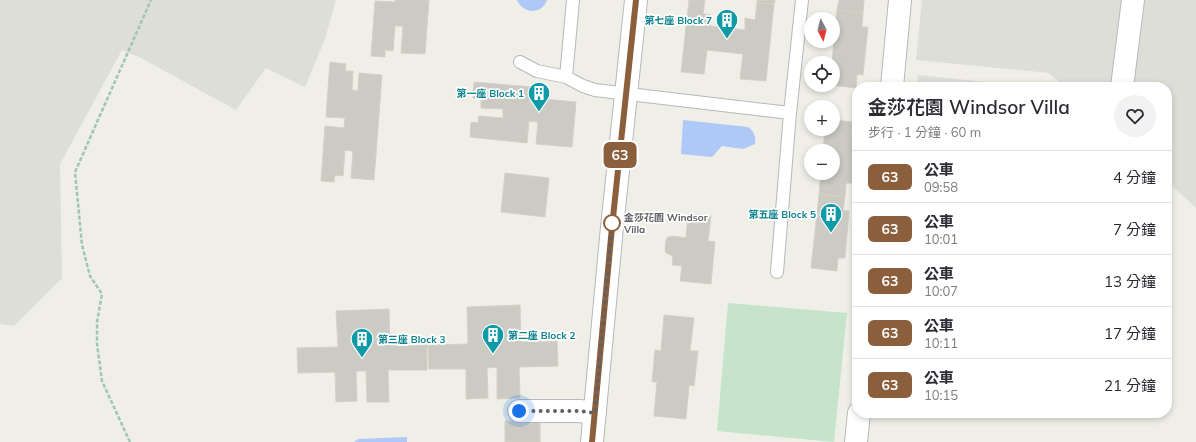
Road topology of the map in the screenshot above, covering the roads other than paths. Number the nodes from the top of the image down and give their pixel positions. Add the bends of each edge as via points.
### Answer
1 (573, 0) edge
2 (636, 0) edge
3 (802, 0) edge
4 (900, 0) edge
5 (1133, 0) edge
6 (520, 62) dead end
7 (566, 77) junction
8 (892, 82) edge
9 (1123, 82) edge
10 (626, 94) junction
11 (790, 113) junction
12 (777, 272) dead end
13 (519, 411) dead end
14 (595, 413) junction
15 (858, 418) edge
16 (592, 442) edge
17 (856, 442) edge

1 - 7 lane
2 - 10 street
3 - 11 lane
4 - 8 street
5 - 9 street
6 - 7 lane via 537,71
7 - 10 lane via 594,90
10 - 11 lane
10 - 14 street
11 - 12 lane
13 - 14 street
14 - 16 street
15 - 17 street

